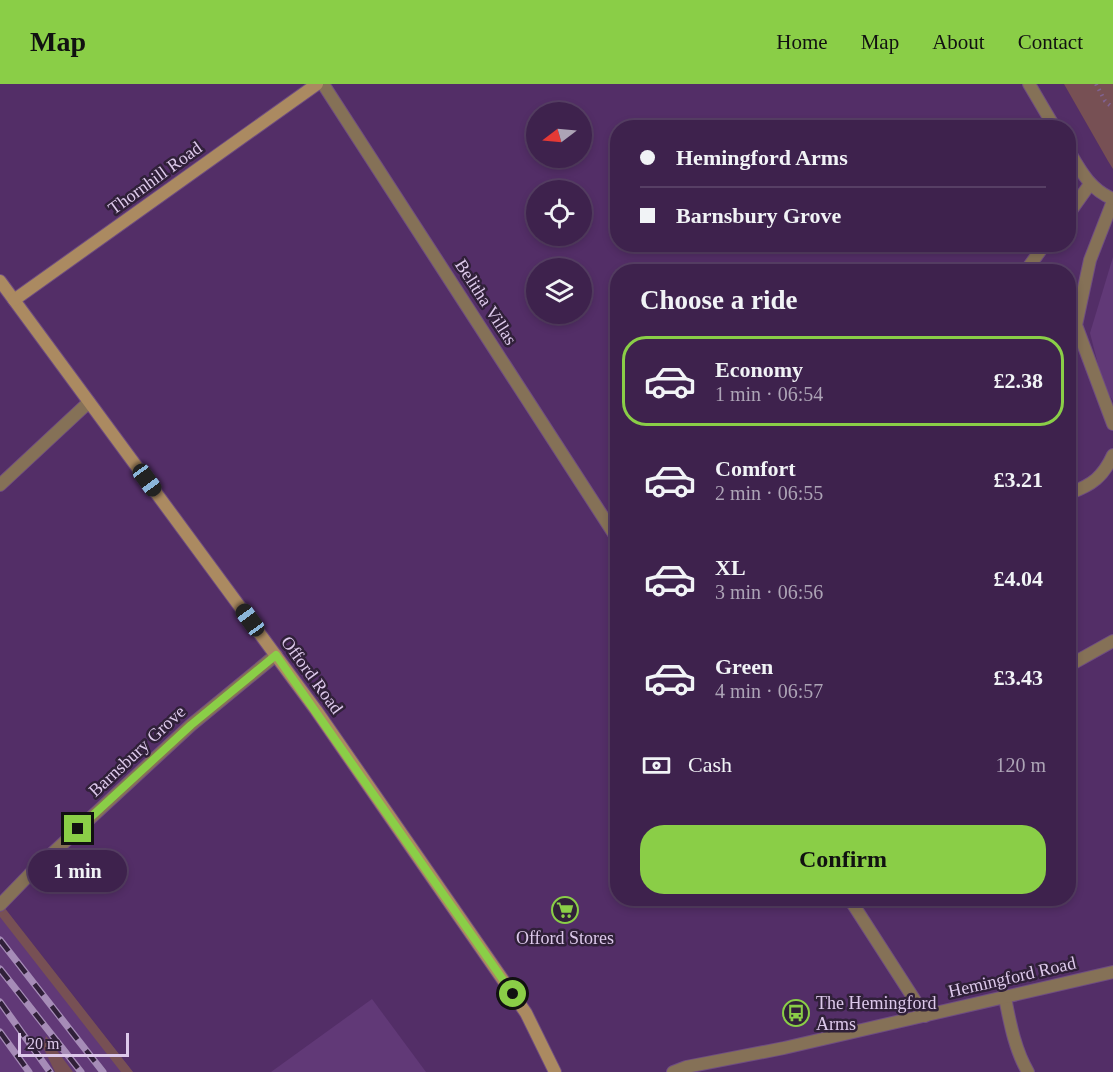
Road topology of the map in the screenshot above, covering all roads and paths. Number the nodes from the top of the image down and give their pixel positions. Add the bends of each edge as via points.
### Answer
1 (317, 84) edge
2 (323, 84) edge
3 (1029, 84) edge
4 (1096, 84) edge
5 (1113, 108) edge
6 (1050, 120) edge
7 (1076, 162) edge
8 (1090, 184) junction
9 (1113, 200) edge
10 (1076, 204) edge
11 (0, 281) edge
12 (14, 300) junction
13 (89, 402) junction
14 (1113, 424) edge
15 (1113, 455) edge
16 (0, 485) edge
17 (1076, 491) edge
18 (610, 528) edge
19 (1113, 641) edge
20 (276, 655) junction
21 (1076, 662) edge
22 (1, 905) edge
23 (854, 906) edge
24 (1113, 972) edge
25 (1005, 998) junction
26 (925, 1016) junction
27 (555, 1072) edge
28 (674, 1072) edge
29 (1028, 1072) edge

1 - 12 street, Thornhill Road
2 - 18 street, Belitha Villas
3 - 6 street
4 - 5 path
7 - 8 street
8 - 9 street
8 - 10 street
9 - 14 street via 1090,260 1076,325
11 - 12 street, Offord Road
12 - 13 street, Offord Road
13 - 16 street
13 - 20 street, Offord Road
15 - 17 street via 1106,471
19 - 21 street
20 - 22 street, Barnsbury Grove via 191,725 28,875
20 - 27 street, Offord Road via 526,1013
23 - 26 street
24 - 25 street, Hemingford Road
25 - 26 street, Hemingford Road
25 - 29 street
26 - 28 street, Hemingford Road

